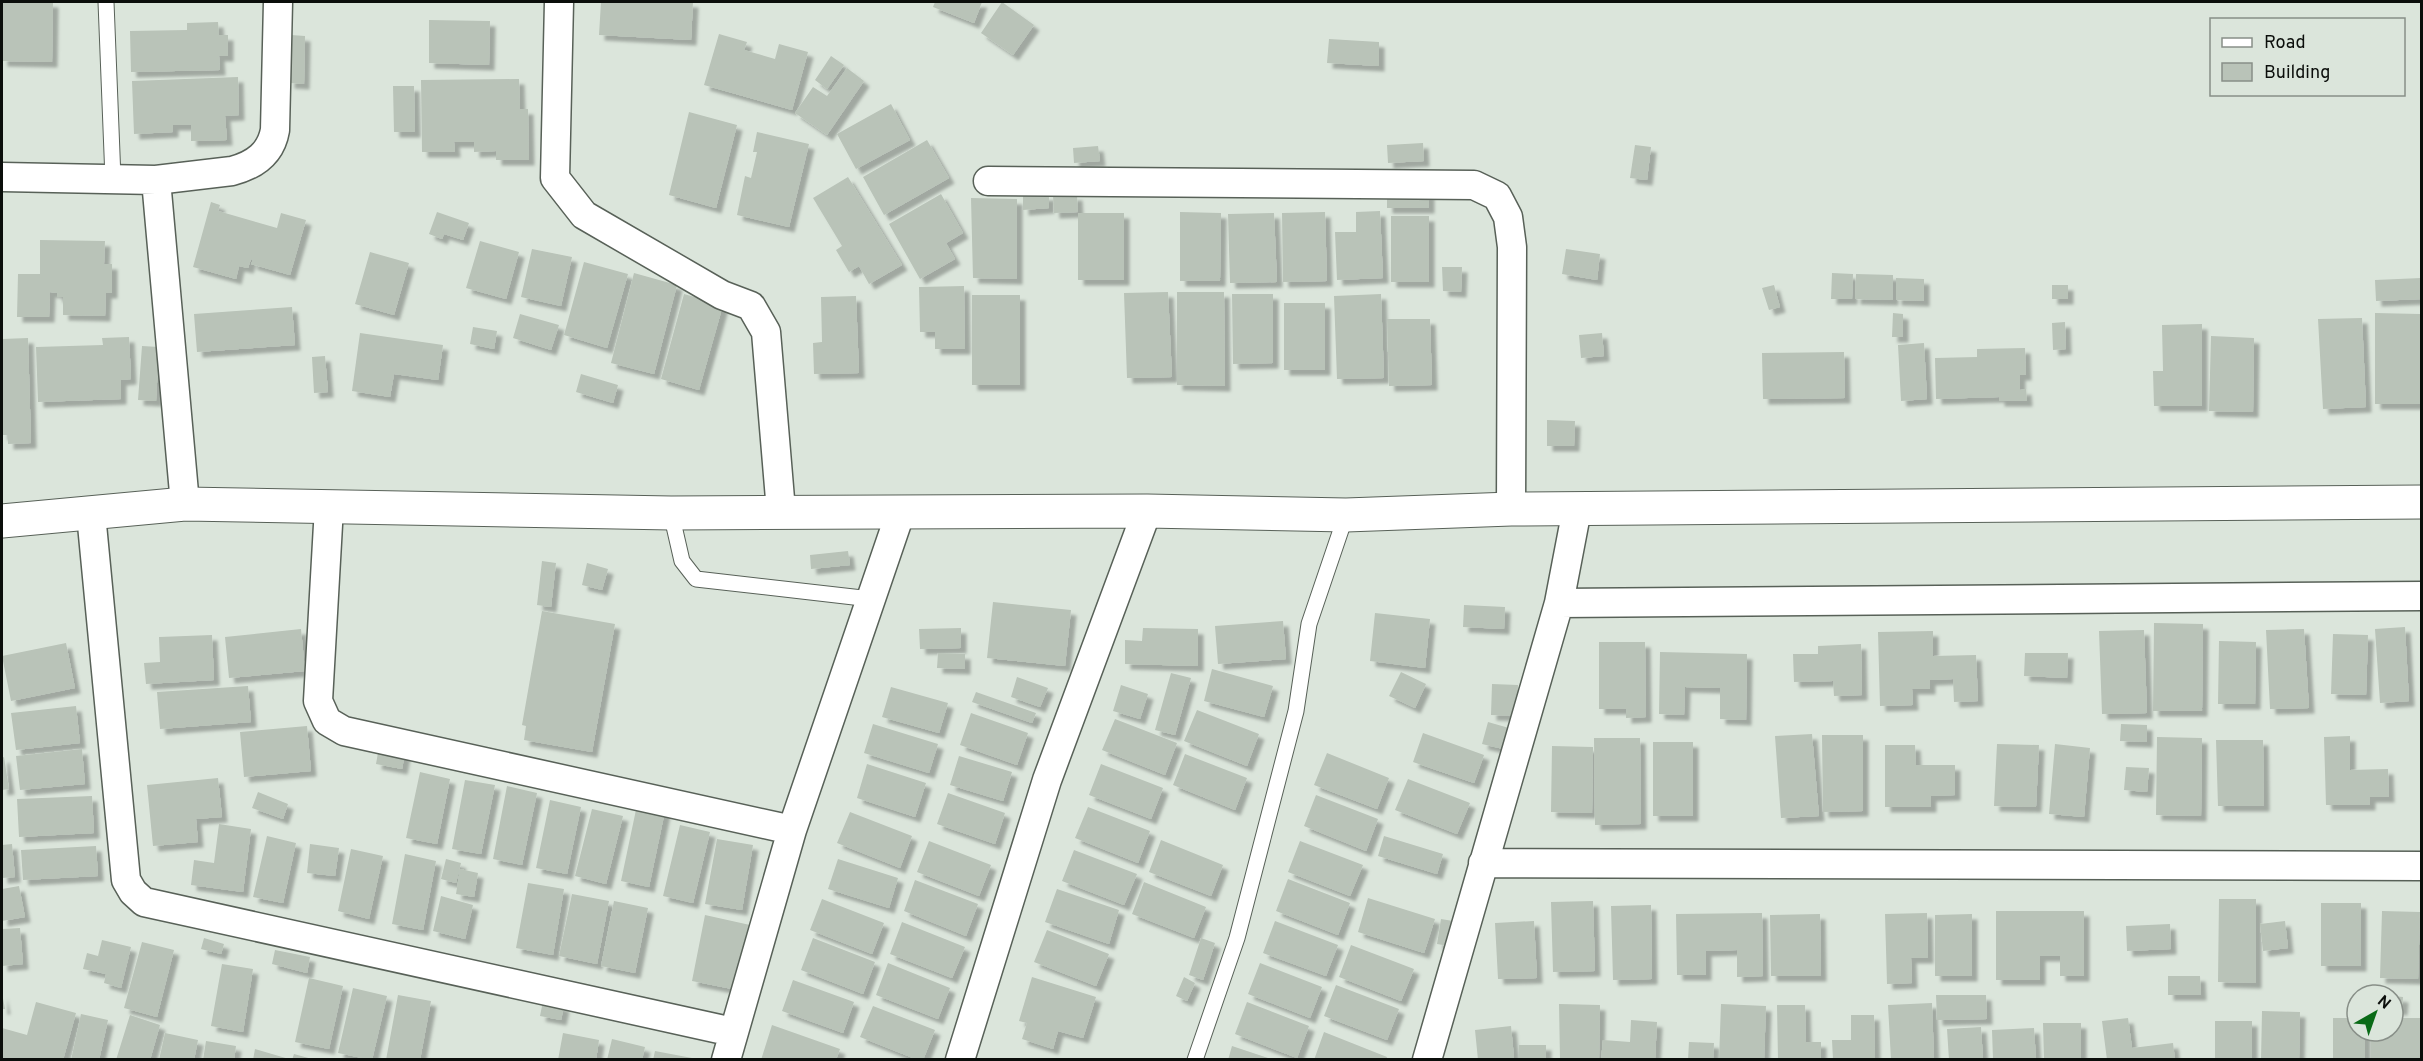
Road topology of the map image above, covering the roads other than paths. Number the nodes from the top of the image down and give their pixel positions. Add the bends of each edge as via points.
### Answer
1 (106, 2) edge
2 (278, 2) edge
3 (560, 2) edge
4 (2, 177) edge
5 (113, 179) junction
6 (156, 180) junction
7 (988, 181) dead end
8 (2421, 502) edge
9 (185, 504) junction
10 (329, 507) junction
11 (1511, 509) junction
12 (1577, 509) junction
13 (901, 511) junction
14 (1147, 511) junction
15 (781, 512) junction
16 (671, 513) junction
17 (91, 514) junction
18 (1346, 515) junction
19 (2, 521) edge
20 (2421, 596) edge
21 (871, 599) junction
22 (1559, 603) junction
23 (792, 830) junction
24 (1483, 863) junction
25 (2421, 866) edge
26 (733, 1032) junction
27 (726, 1059) edge
28 (960, 1059) edge
29 (1195, 1059) edge
30 (1427, 1059) edge

1 - 5 lane
2 - 6 street via 275,130 266,153 238,170
3 - 15 street via 555,178 584,214 722,295 751,306 766,332
4 - 5 street
5 - 6 street
6 - 9 street
7 - 11 street via 1474,185 1497,196 1508,217 1512,247
8 - 12 street
9 - 10 street
9 - 17 street
10 - 16 street
10 - 23 street via 318,701 327,721 344,731
11 - 12 street
11 - 18 street
12 - 22 street
13 - 14 street
13 - 15 street
13 - 21 street
14 - 18 street
14 - 28 street via 1047,780
15 - 16 street
16 - 21 lane via 682,561 696,579
17 - 19 street
17 - 26 street via 126,880 144,902
18 - 29 lane via 1309,624 1296,711 1237,938
20 - 22 street
21 - 23 street
22 - 24 street
23 - 26 street
24 - 25 street
24 - 30 street
26 - 27 street

